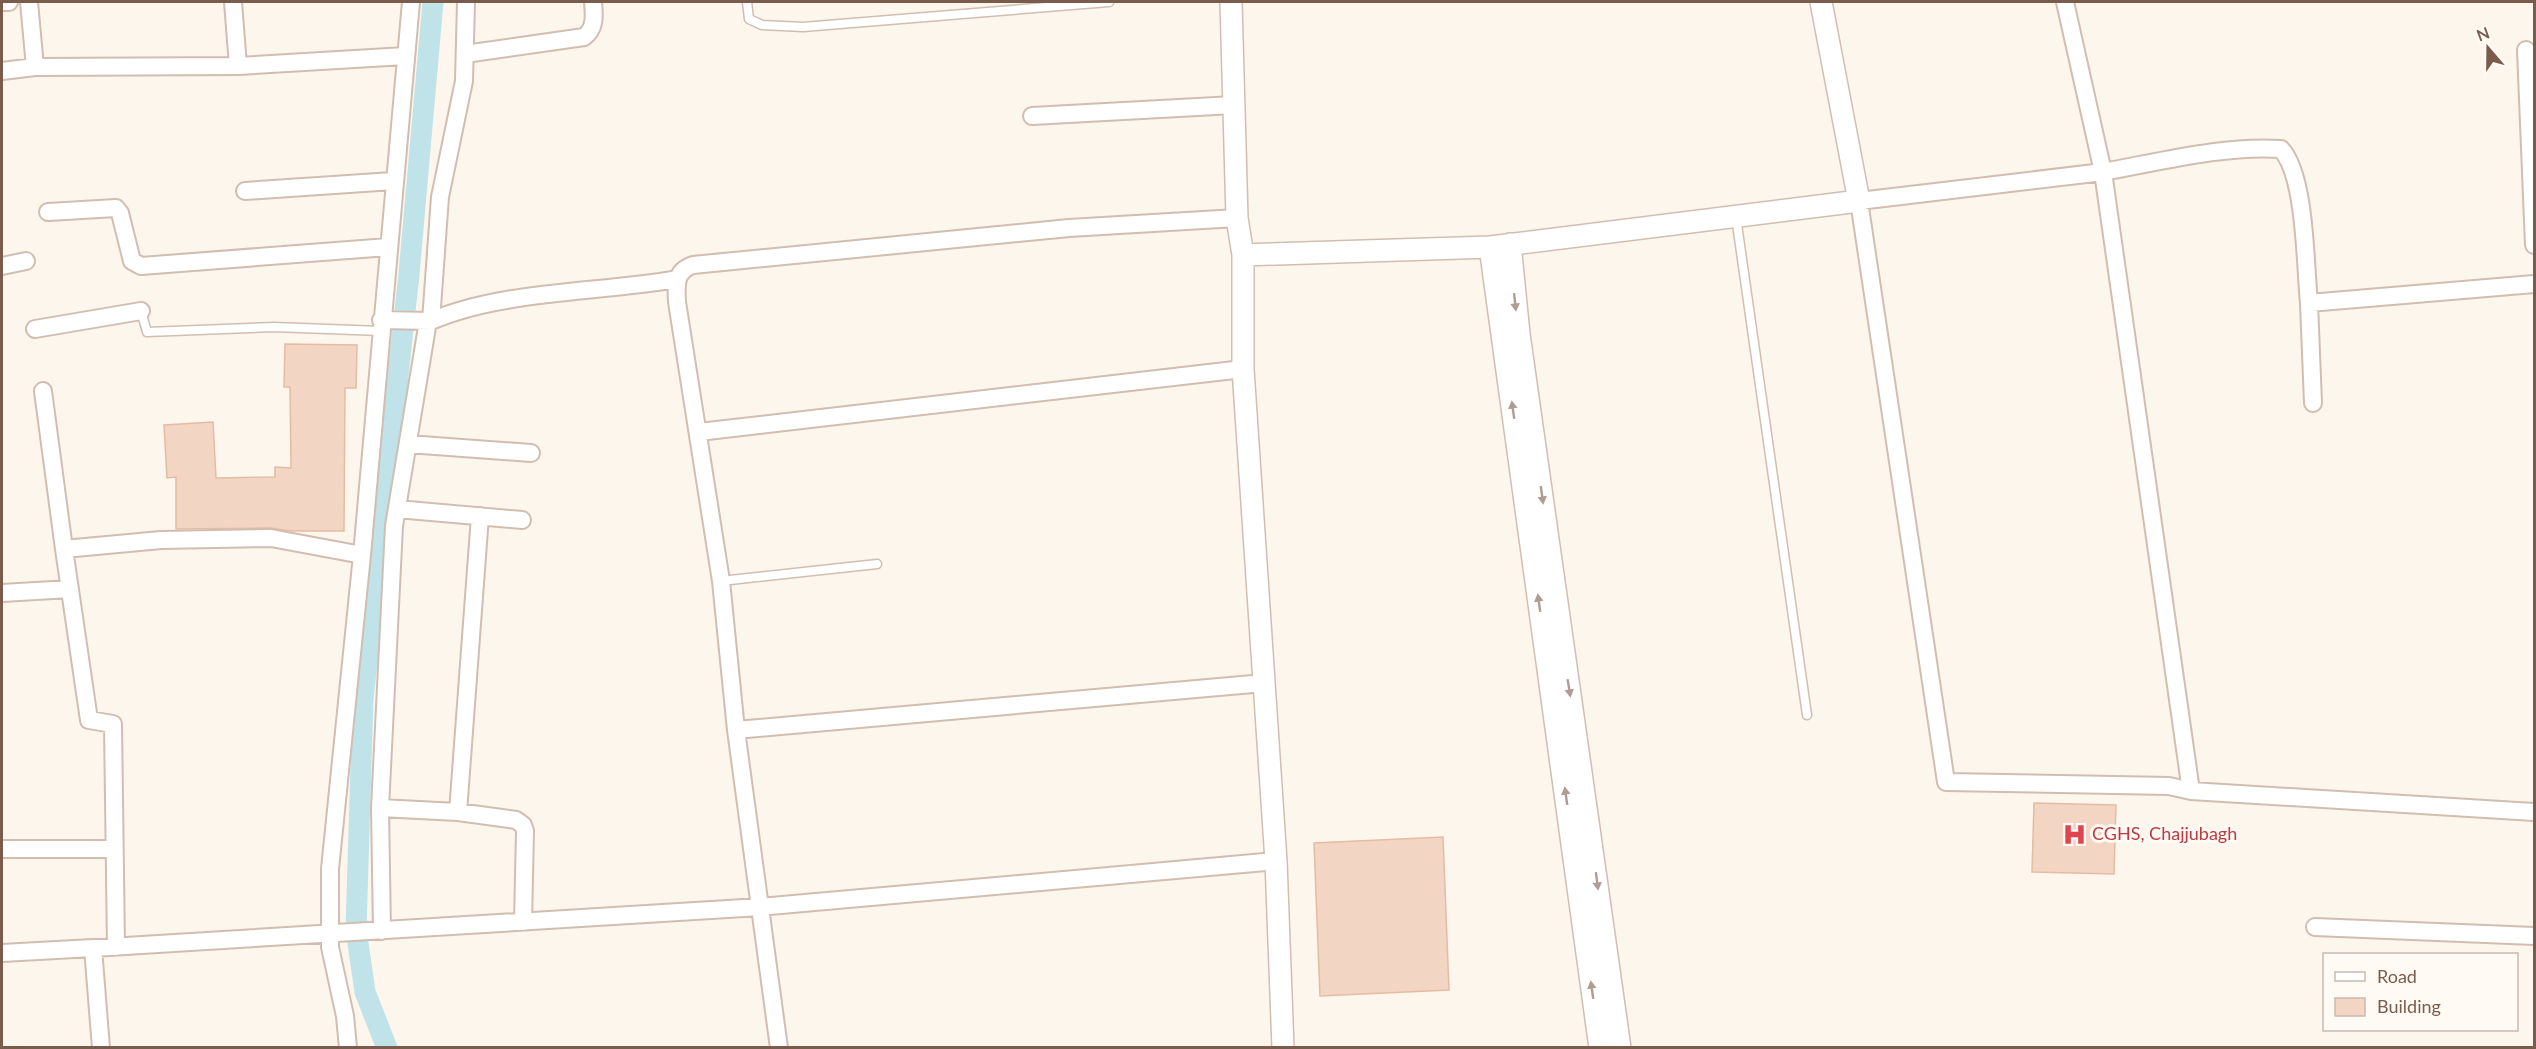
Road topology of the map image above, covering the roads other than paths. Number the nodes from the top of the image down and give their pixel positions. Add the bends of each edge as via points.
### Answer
1 (2, 2) edge
2 (9, 2) edge
3 (29, 2) edge
4 (233, 2) edge
5 (411, 2) edge
6 (466, 2) edge
7 (593, 2) edge
8 (747, 2) edge
9 (1108, 2) edge
10 (1231, 2) edge
11 (1821, 2) edge
12 (2066, 2) edge
13 (2526, 50) dead end
14 (465, 54) junction
15 (405, 56) junction
16 (238, 66) junction
17 (35, 67) junction
18 (2, 72) edge
19 (1234, 105) junction
20 (1032, 116) dead end
21 (2103, 172) junction
22 (393, 181) junction
23 (245, 191) dead end
24 (1860, 201) junction
25 (48, 212) dead end
26 (1736, 216) junction
27 (1237, 218) junction
28 (1500, 245) junction
29 (2535, 245) edge
30 (388, 247) junction
31 (1243, 255) junction
32 (26, 261) dead end
33 (2, 266) edge
34 (677, 279) junction
35 (2535, 284) edge
36 (2309, 303) junction
37 (141, 311) joint
38 (424, 320) junction
39 (384, 323) junction
40 (35, 329) dead end
41 (1243, 369) junction
42 (43, 392) dead end
43 (2313, 403) dead end
44 (699, 432) junction
45 (408, 444) junction
46 (531, 453) dead end
47 (397, 509) junction
48 (480, 516) junction
49 (522, 520) dead end
50 (1538, 532) junction
51 (64, 549) junction
52 (362, 555) junction
53 (877, 564) dead end
54 (722, 581) junction
55 (70, 589) junction
56 (2, 593) edge
57 (1264, 683) junction
58 (1807, 715) dead end
59 (736, 730) junction
60 (2191, 791) junction
61 (380, 808) junction
62 (458, 812) junction
63 (2535, 812) edge
64 (2, 849) edge
65 (113, 849) junction
66 (1276, 861) junction
67 (760, 907) junction
68 (524, 922) junction
69 (2315, 927) dead end
70 (376, 932) junction
71 (334, 934) junction
72 (2535, 936) edge
73 (116, 947) junction
74 (93, 948) junction
75 (2, 953) edge
76 (100, 1047) edge
77 (348, 1047) edge
78 (779, 1047) edge
79 (1283, 1047) edge
80 (1600, 1047) edge
81 (1620, 1047) edge

1 - 2 street
3 - 17 street
4 - 16 street
5 - 15 street
6 - 14 street
7 - 14 street via 594,24 584,37
8 - 9 lane via 749,19 762,26 803,27
10 - 19 street
11 - 24 street
12 - 21 street
13 - 29 street
14 - 38 street via 464,81 440,197
15 - 16 street
15 - 22 street
16 - 17 street
17 - 18 street
19 - 20 street
19 - 27 street
21 - 24 street
21 - 36 street via 2226,152 2281,149 2289,158 2299,193
21 - 60 street
22 - 23 street
22 - 30 street
24 - 26 street
24 - 60 street via 1946,782 2169,786
25 - 30 street via 116,208 132,261 141,266
26 - 28 street
26 - 58 lane
27 - 31 street
27 - 34 street via 1069,228 693,265 684,268
28 - 31 street
28 - 50 street via 1519,334
30 - 39 street
31 - 41 street
32 - 33 street
34 - 38 street via 502,301
34 - 44 street via 677,302
35 - 36 street
36 - 43 street
37 - 39 lane via 147,332
37 - 40 street
38 - 39 street
38 - 45 street
39 - 52 street
41 - 44 street
41 - 57 street
42 - 51 street
44 - 54 street
45 - 46 street
45 - 47 street
47 - 48 street
47 - 61 street via 387,631
48 - 49 street
48 - 62 street
80 -> 50 street
50 -> 81 street
51 - 52 street via 161,540 271,538
51 - 55 street
52 - 71 street via 330,869
53 - 54 lane
54 - 59 street
55 - 56 street
55 - 65 street via 89,720 113,724
57 - 59 street
57 - 66 street
59 - 67 street
60 - 63 street
61 - 62 street
61 - 70 street
62 - 68 street via 516,820 523,825
64 - 65 street
65 - 73 street
66 - 67 street
66 - 79 street
67 - 68 street
67 - 78 street
68 - 70 street
69 - 72 street
70 - 71 street
71 - 73 street
71 - 77 street via 330,947
73 - 74 street
74 - 75 street
74 - 76 street

